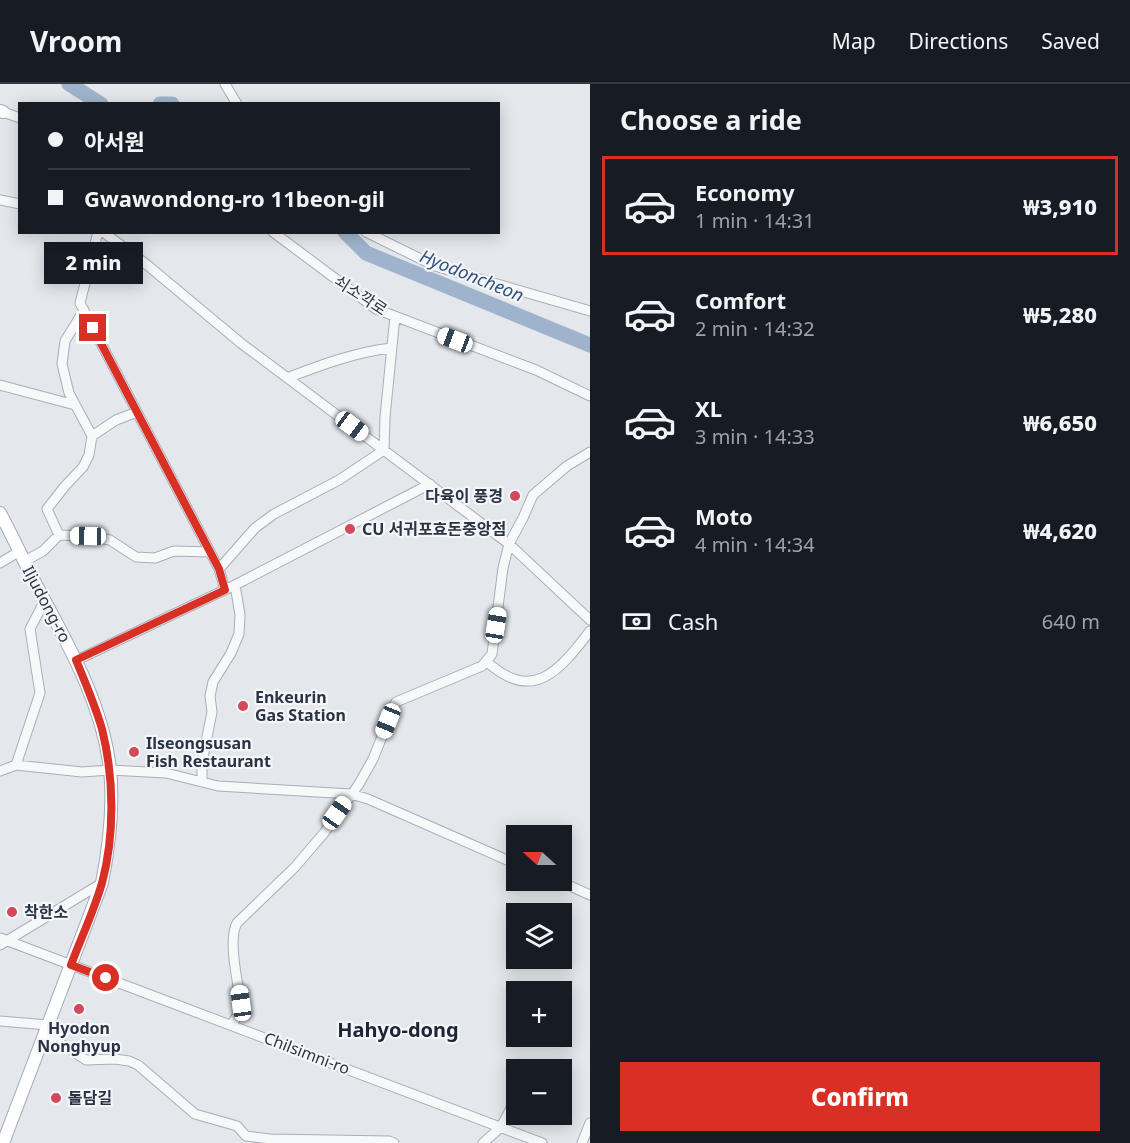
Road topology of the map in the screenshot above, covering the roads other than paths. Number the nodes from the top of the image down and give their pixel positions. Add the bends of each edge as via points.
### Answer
1 (225, 84) edge
2 (236, 102) edge
3 (1, 112) edge
4 (18, 117) edge
5 (0, 200) edge
6 (18, 204) edge
7 (97, 234) edge
8 (106, 234) edge
9 (276, 234) edge
10 (370, 234) edge
11 (84, 310) junction
12 (590, 311) edge
13 (395, 316) junction
14 (391, 348) junction
15 (287, 378) junction
16 (0, 385) edge
17 (590, 396) edge
18 (75, 405) junction
19 (137, 412) junction
20 (92, 436) junction
21 (384, 450) junction
22 (590, 452) edge
23 (430, 484) junction
24 (0, 513) edge
25 (59, 535) junction
26 (509, 544) junction
27 (210, 552) junction
28 (22, 556) junction
29 (0, 563) edge
30 (219, 569) junction
31 (235, 585) junction
32 (225, 590) junction
33 (45, 600) junction
34 (590, 620) edge
35 (590, 630) edge
36 (76, 660) junction
37 (486, 661) junction
38 (16, 765) junction
39 (110, 770) junction
40 (0, 771) edge
41 (202, 782) junction
42 (351, 794) junction
43 (506, 860) edge
44 (102, 883) junction
45 (572, 887) edge
46 (590, 896) edge
47 (2, 941) edge
48 (71, 965) junction
49 (0, 1021) edge
50 (231, 1024) junction
51 (47, 1029) junction
52 (506, 1117) edge
53 (590, 1123) edge
54 (501, 1127) junction
55 (252, 1140) edge
56 (2, 1142) edge
57 (394, 1143) edge
58 (483, 1143) edge
59 (542, 1143) edge
60 (582, 1143) edge

1 - 2 street
3 - 4 street
5 - 6 street
7 - 11 street via 80,303
8 - 15 street
9 - 13 street, 쇠소깍로 via 376,309
10 - 12 street via 435,266
11 - 18 street via 65,340 62,364
11 - 19 street
13 - 14 street
13 - 17 street, 쇠소깍로 via 536,370
14 - 15 street
14 - 21 street
15 - 21 street
16 - 18 street
18 - 20 street
19 - 20 street
19 - 27 street
20 - 25 street via 83,467 47,509
21 - 23 street
21 - 30 street via 339,480 274,514 255,528
22 - 26 street via 533,495
23 - 26 street
23 - 31 street
24 - 28 main road, Iljudong-ro
25 - 27 street via 110,540 136,557 155,558 174,551
25 - 28 street via 44,551
26 - 34 street
26 - 37 street via 492,654
27 - 30 street
28 - 29 street
28 - 33 main road, Iljudong-ro
30 - 32 street
31 - 32 street
31 - 41 street via 239,634 213,682
32 - 36 street
33 - 36 main road, Iljudong-ro
33 - 38 street via 30,629 40,693
35 - 37 street via 574,652 537,681 510,679
36 - 39 main road, Iljudong-ro via 97,712
37 - 42 street via 396,702 373,759
38 - 39 street via 82,772
38 - 40 street
39 - 41 street via 166,773
39 - 44 main road, Iljudong-ro via 110,829
41 - 42 street
42 - 43 street
42 - 50 street via 295,867 234,928 232,940 242,1008
44 - 47 street
44 - 48 main road, Iljudong-ro
45 - 46 street
47 - 48 street, Chilsimni-ro
48 - 50 street, Chilsimni-ro
48 - 51 main road, Iljudong-ro
49 - 51 street
50 - 54 street, Chilsimni-ro
51 - 55 street via 86,1060 115,1059 138,1065 195,1114 237,1126
51 - 56 main road, Iljudong-ro
52 - 54 street
53 - 60 street
54 - 58 street
54 - 59 street, Chilsimni-ro
55 - 57 street via 315,1138

